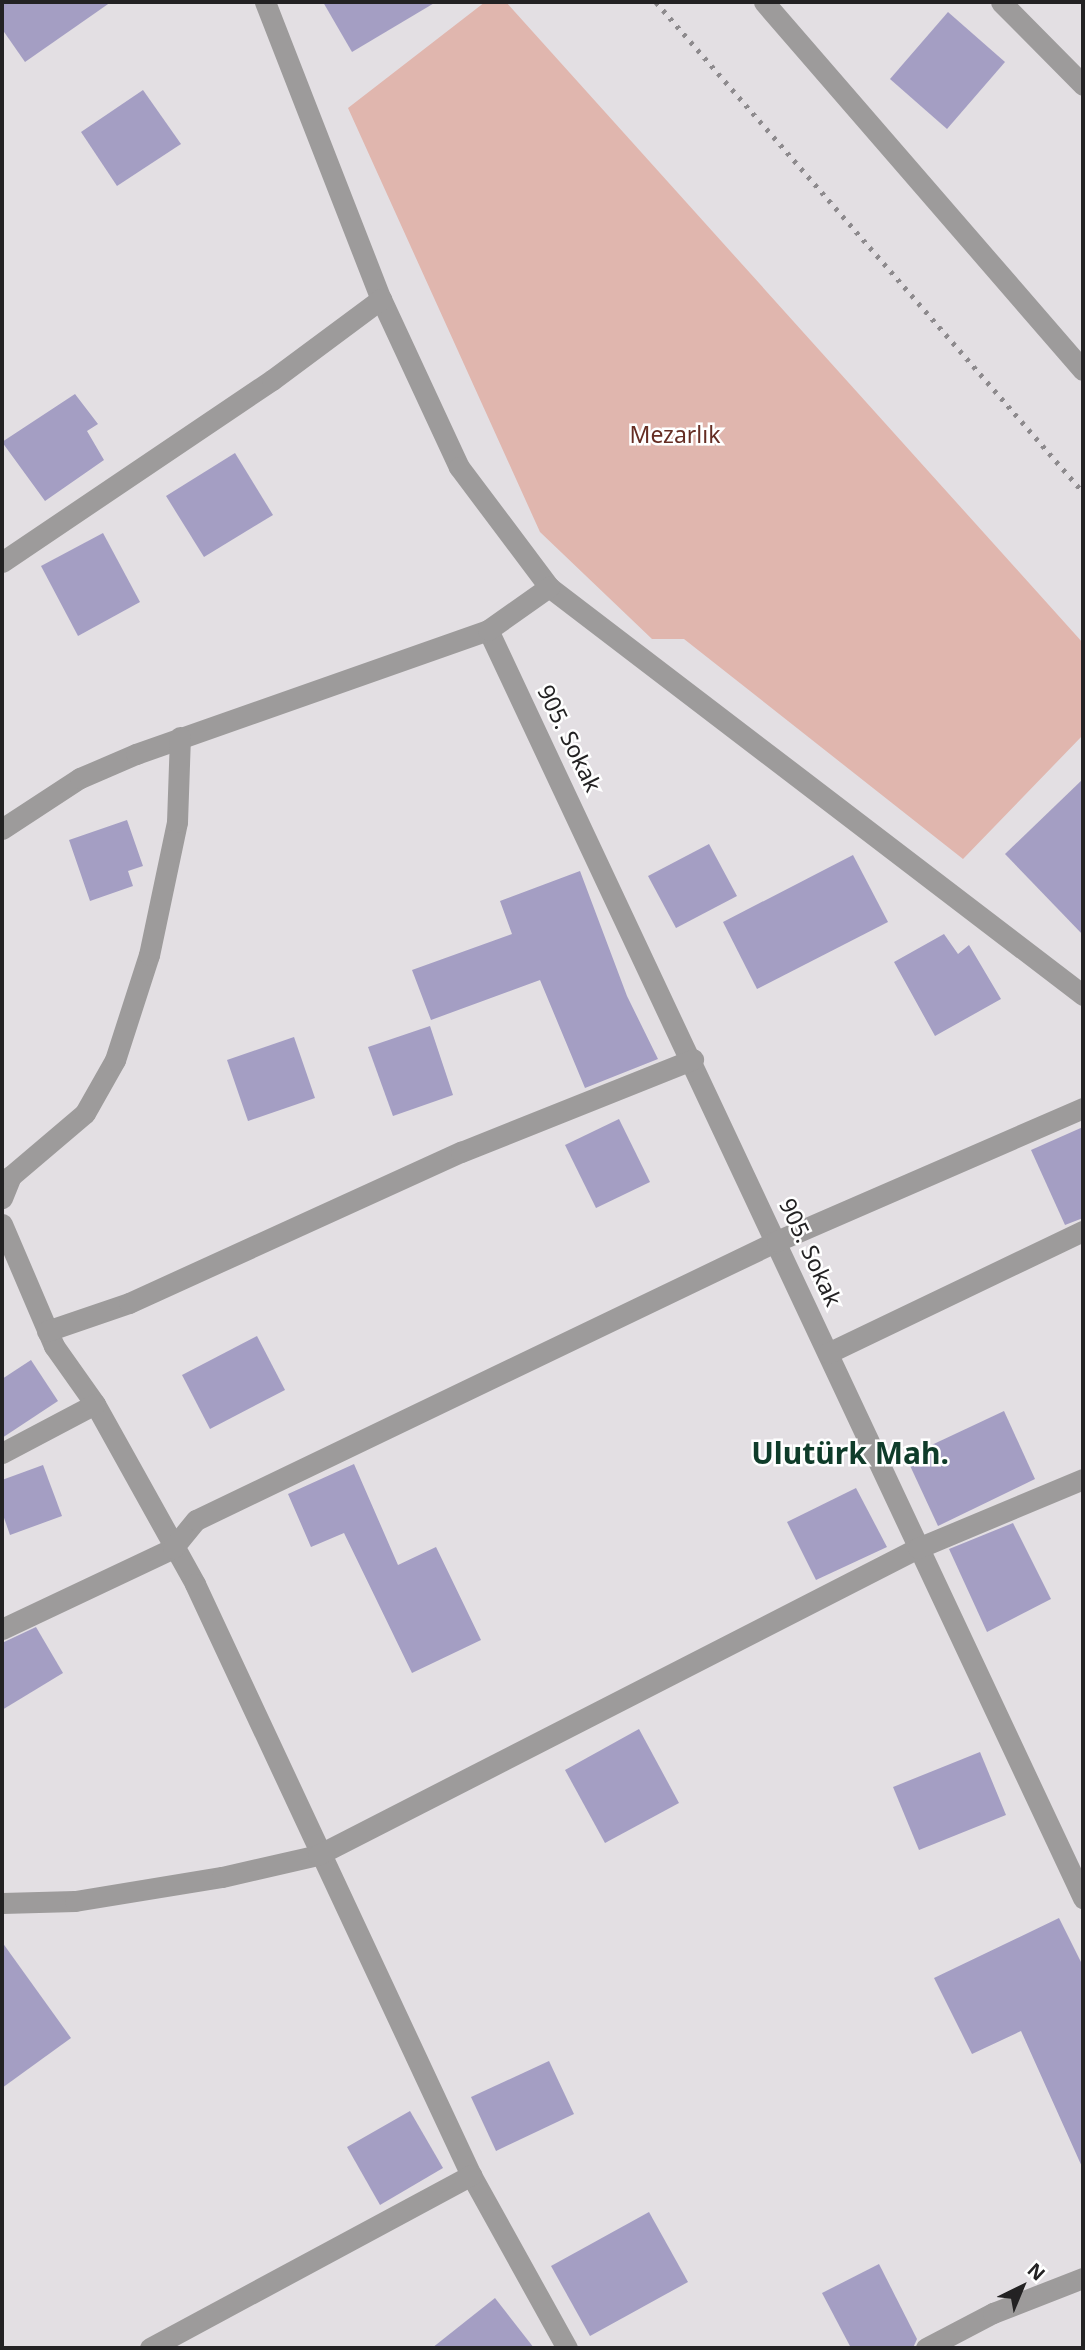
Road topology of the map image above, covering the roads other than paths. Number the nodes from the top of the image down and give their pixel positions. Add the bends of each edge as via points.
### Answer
1 (265, 2) edge
2 (764, 2) edge
3 (1002, 2) edge
4 (1083, 85) edge
5 (381, 299) junction
6 (1083, 370) edge
7 (2, 562) edge
8 (549, 587) junction
9 (488, 630) junction
10 (180, 737) junction
11 (2, 829) edge
12 (1083, 995) edge
13 (693, 1059) junction
14 (1083, 1108) edge
15 (2, 1198) edge
16 (2, 1224) edge
17 (1083, 1231) edge
18 (777, 1241) junction
19 (47, 1331) junction
20 (828, 1353) junction
21 (95, 1405) junction
22 (2, 1453) edge
23 (1083, 1479) edge
24 (173, 1548) junction
25 (918, 1548) junction
26 (2, 1629) edge
27 (318, 1855) junction
28 (1083, 1898) edge
29 (2, 1903) edge
30 (471, 2175) junction
31 (1083, 2278) edge
32 (150, 2348) edge
33 (567, 2348) edge
34 (926, 2348) edge

1 - 5 street
2 - 6 street
3 - 4 street
5 - 7 street via 272,380
5 - 8 street via 459,467
8 - 9 street
8 - 12 street
9 - 10 street
9 - 13 street, 905. Sokak
10 - 11 street via 80,778
10 - 15 street via 177,822 149,955 115,1060 85,1113 11,1176
13 - 18 street, 905. Sokak
13 - 19 street via 461,1152 129,1303
14 - 18 street
16 - 19 street
17 - 20 street
18 - 20 street, 905. Sokak
18 - 24 street via 196,1520
19 - 21 street
20 - 25 street, 905. Sokak
21 - 22 street
21 - 24 street
23 - 25 street
24 - 26 street
24 - 27 street via 201,1597
25 - 27 street
25 - 28 street, 905. Sokak
27 - 29 street via 222,1877 75,1900
27 - 30 street
30 - 32 street
30 - 33 street
31 - 34 street via 993,2313

